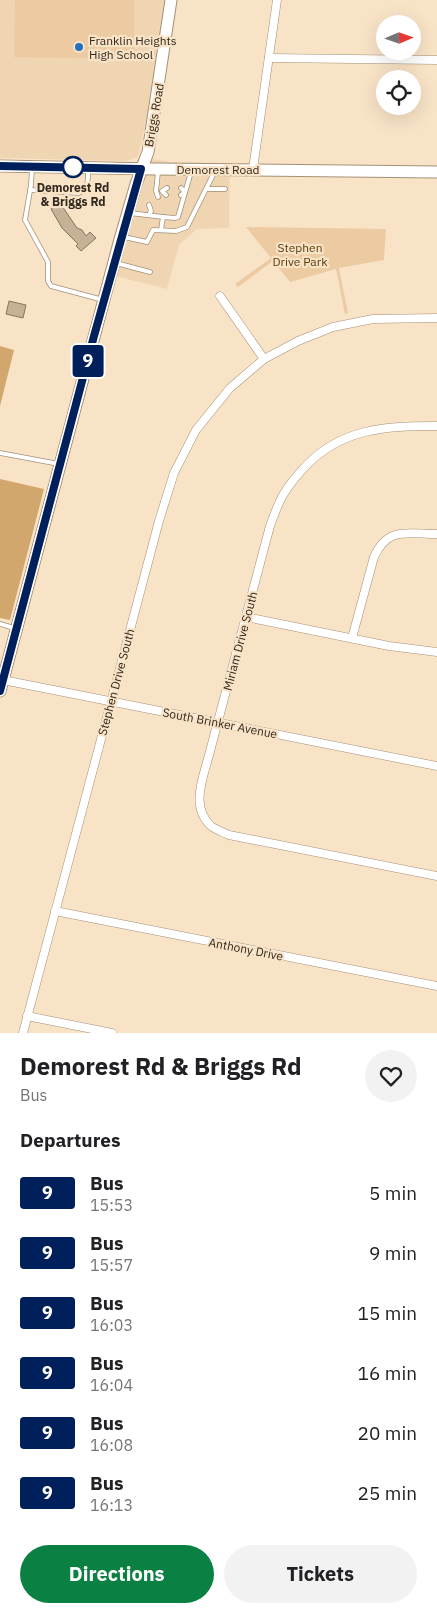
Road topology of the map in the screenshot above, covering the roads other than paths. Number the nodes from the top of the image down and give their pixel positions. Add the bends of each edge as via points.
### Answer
1 (171, 0) edge
2 (277, 0) edge
3 (269, 58) junction
4 (437, 60) edge
5 (0, 166) edge
6 (32, 166) junction
7 (88, 168) junction
8 (141, 169) junction
9 (159, 169) junction
10 (192, 169) junction
11 (216, 169) junction
12 (253, 169) junction
13 (437, 172) edge
14 (167, 188) dead end
15 (207, 189) junction
16 (225, 189) dead end
17 (30, 190) junction
18 (156, 191) junction
19 (162, 191) junction
20 (166, 195) dead end
21 (152, 196) dead end
22 (158, 197) dead end
23 (149, 206) dead end
24 (155, 207) dead end
25 (128, 212) junction
26 (150, 213) junction
27 (163, 217) junction
28 (161, 230) junction
29 (121, 237) junction
30 (114, 263) junction
31 (150, 272) dead end
32 (220, 296) dead end
33 (104, 301) junction
34 (437, 318) edge
35 (264, 359) junction
36 (437, 426) edge
37 (0, 453) edge
38 (60, 464) junction
39 (437, 534) edge
40 (246, 618) junction
41 (0, 624) edge
42 (16, 629) junction
43 (352, 638) junction
44 (437, 652) edge
45 (4, 659) edge
46 (1, 685) edge
47 (111, 701) junction
48 (218, 723) junction
49 (437, 766) edge
50 (437, 876) edge
51 (55, 911) junction
52 (437, 986) edge
53 (27, 1016) junction
54 (23, 1033) edge
55 (112, 1033) edge

1 - 8 street, Briggs Road via 148,152
2 - 3 street
3 - 4 street
3 - 12 street
5 - 6 street, Demorest Road
6 - 7 street, Demorest Road
6 - 17 lane
7 - 8 street, Demorest Road
7 - 17 lane via 87,186 83,192
8 - 9 street, Demorest Road
8 - 25 street, Briggs Road
9 - 10 street, Demorest Road
9 - 18 lane
10 - 11 street, Demorest Road
10 - 27 lane via 177,218
11 - 12 street, Demorest Road
11 - 15 lane
12 - 13 street, Demorest Road
14 - 19 lane
15 - 16 lane
15 - 28 lane via 187,228
17 - 33 lane via 25,220 48,262 51,286
18 - 19 lane
18 - 21 lane
18 - 22 lane
19 - 20 lane
23 - 26 lane
24 - 26 lane
25 - 26 lane
25 - 29 street, Briggs Road
26 - 27 lane
27 - 28 lane
28 - 29 lane via 152,230 147,242
29 - 30 street, Briggs Road
30 - 31 lane
30 - 33 street, Briggs Road
32 - 35 street
33 - 38 street, Briggs Road
34 - 35 street, Stephen Drive South via 373,319 333,327
35 - 47 street, Stephen Drive South via 230,388 196,430 174,473
36 - 40 street, Miriam Drive South via 365,431 348,436 310,461 280,500
37 - 38 lane
38 - 42 street, Briggs Road
39 - 43 street via 394,534 379,546
40 - 43 street
40 - 48 street, Miriam Drive South
41 - 42 lane
42 - 45 street, Briggs Road
43 - 44 street
45 - 46 street, Briggs Road
46 - 47 street, South Brinker Avenue
47 - 48 street, South Brinker Avenue
47 - 51 street, Stephen Drive South
48 - 49 street, South Brinker Avenue
48 - 50 street, Miriam Drive South via 200,790 202,815 212,827 229,835
51 - 52 street, Anthony Drive
51 - 53 street, Stephen Drive South
53 - 54 street, Stephen Drive South
53 - 55 street

